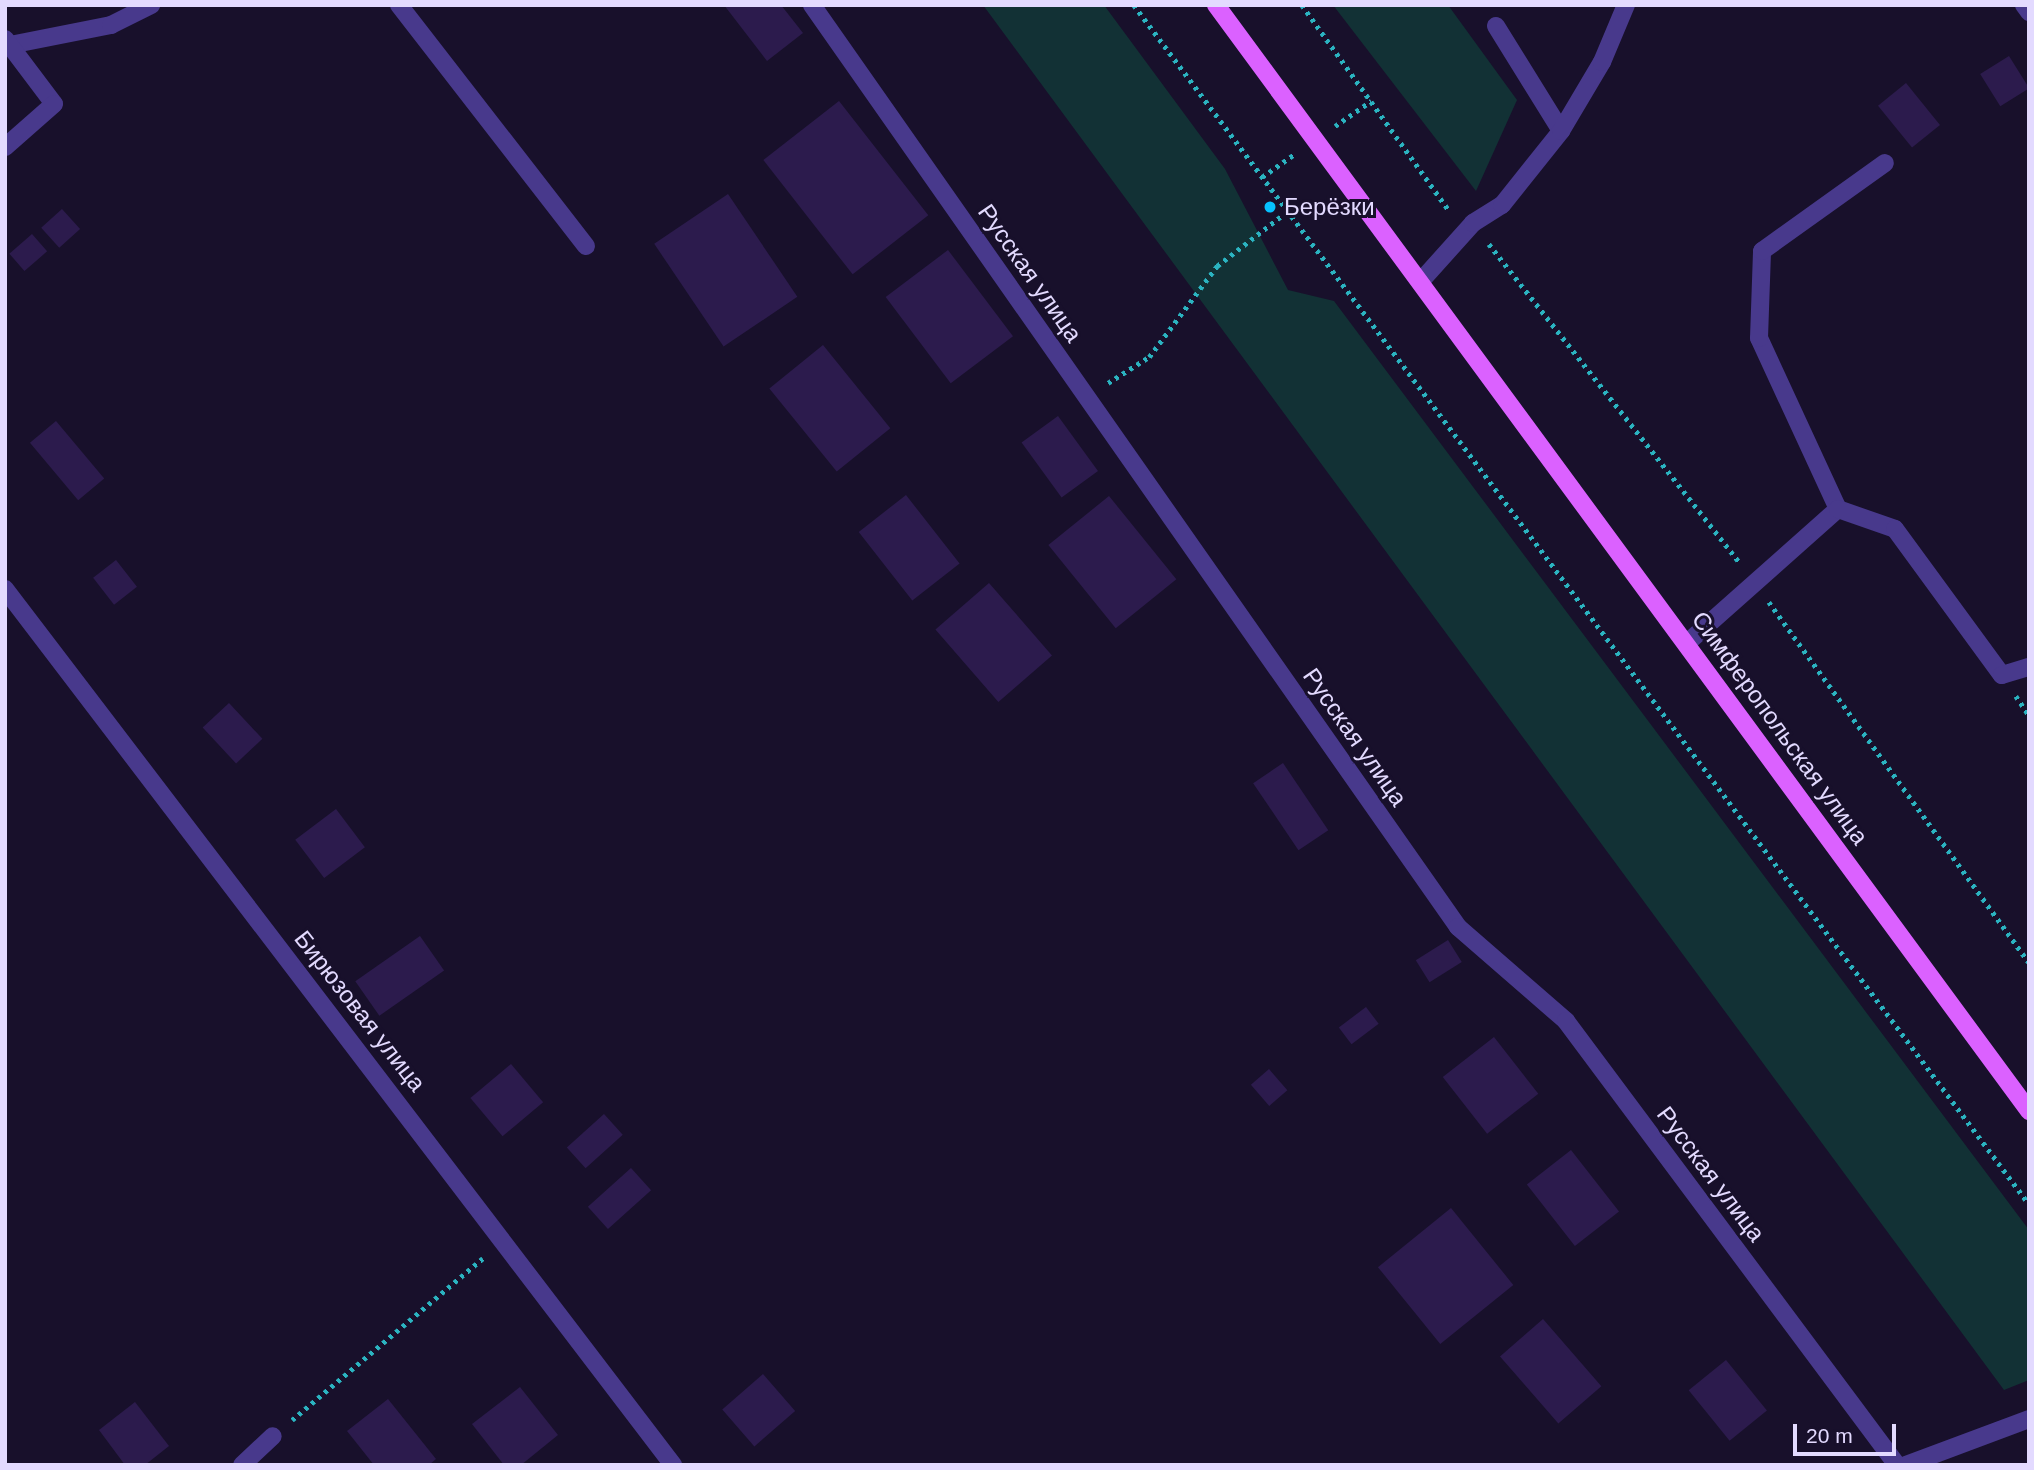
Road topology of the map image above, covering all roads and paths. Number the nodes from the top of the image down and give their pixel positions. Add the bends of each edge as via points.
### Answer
1 (151, 5) edge
2 (399, 5) edge
3 (812, 5) edge
4 (1134, 5) edge
5 (1216, 5) edge
6 (1302, 5) edge
7 (1626, 5) edge
8 (2024, 5) edge
9 (2029, 12) edge
10 (1496, 26) dead end
11 (8, 42) edge
12 (1561, 131) junction
13 (5, 147) edge
14 (1885, 163) dead end
15 (1288, 211) junction
16 (1465, 232) junction
17 (586, 246) dead end
18 (1421, 281) junction
19 (1087, 396) junction
20 (1838, 509) junction
21 (5, 589) edge
22 (1687, 643) junction
23 (2029, 667) edge
24 (2029, 1111) edge
25 (2029, 1204) edge
26 (505, 1239) junction
27 (2029, 1419) edge
28 (273, 1436) joint
29 (242, 1465) edge
30 (673, 1465) edge
31 (1897, 1465) edge
32 (1906, 1465) edge

1 - 11 street via 111,25
2 - 17 street
3 - 19 street, Русская улица
4 - 15 path
5 - 18 main road, Симферопольская улица
6 - 16 path
7 - 12 street via 1602,62
8 - 9 street
10 - 12 street
11 - 13 street via 54,104
12 - 16 street via 1502,205
14 - 20 street via 1762,251 1759,338
15 - 19 path via 1217,266 1149,357
15 - 25 path
16 - 18 street
18 - 22 main road, Симферопольская улица
19 - 31 street, Русская улица via 1458,927 1566,1021
20 - 22 street
20 - 23 street via 1895,529 2002,675
21 - 26 street, Бирюзовая улица
22 - 24 main road, Симферопольская улица
26 - 28 path
26 - 30 street, Бирюзовая улица
27 - 32 street
28 - 29 street

